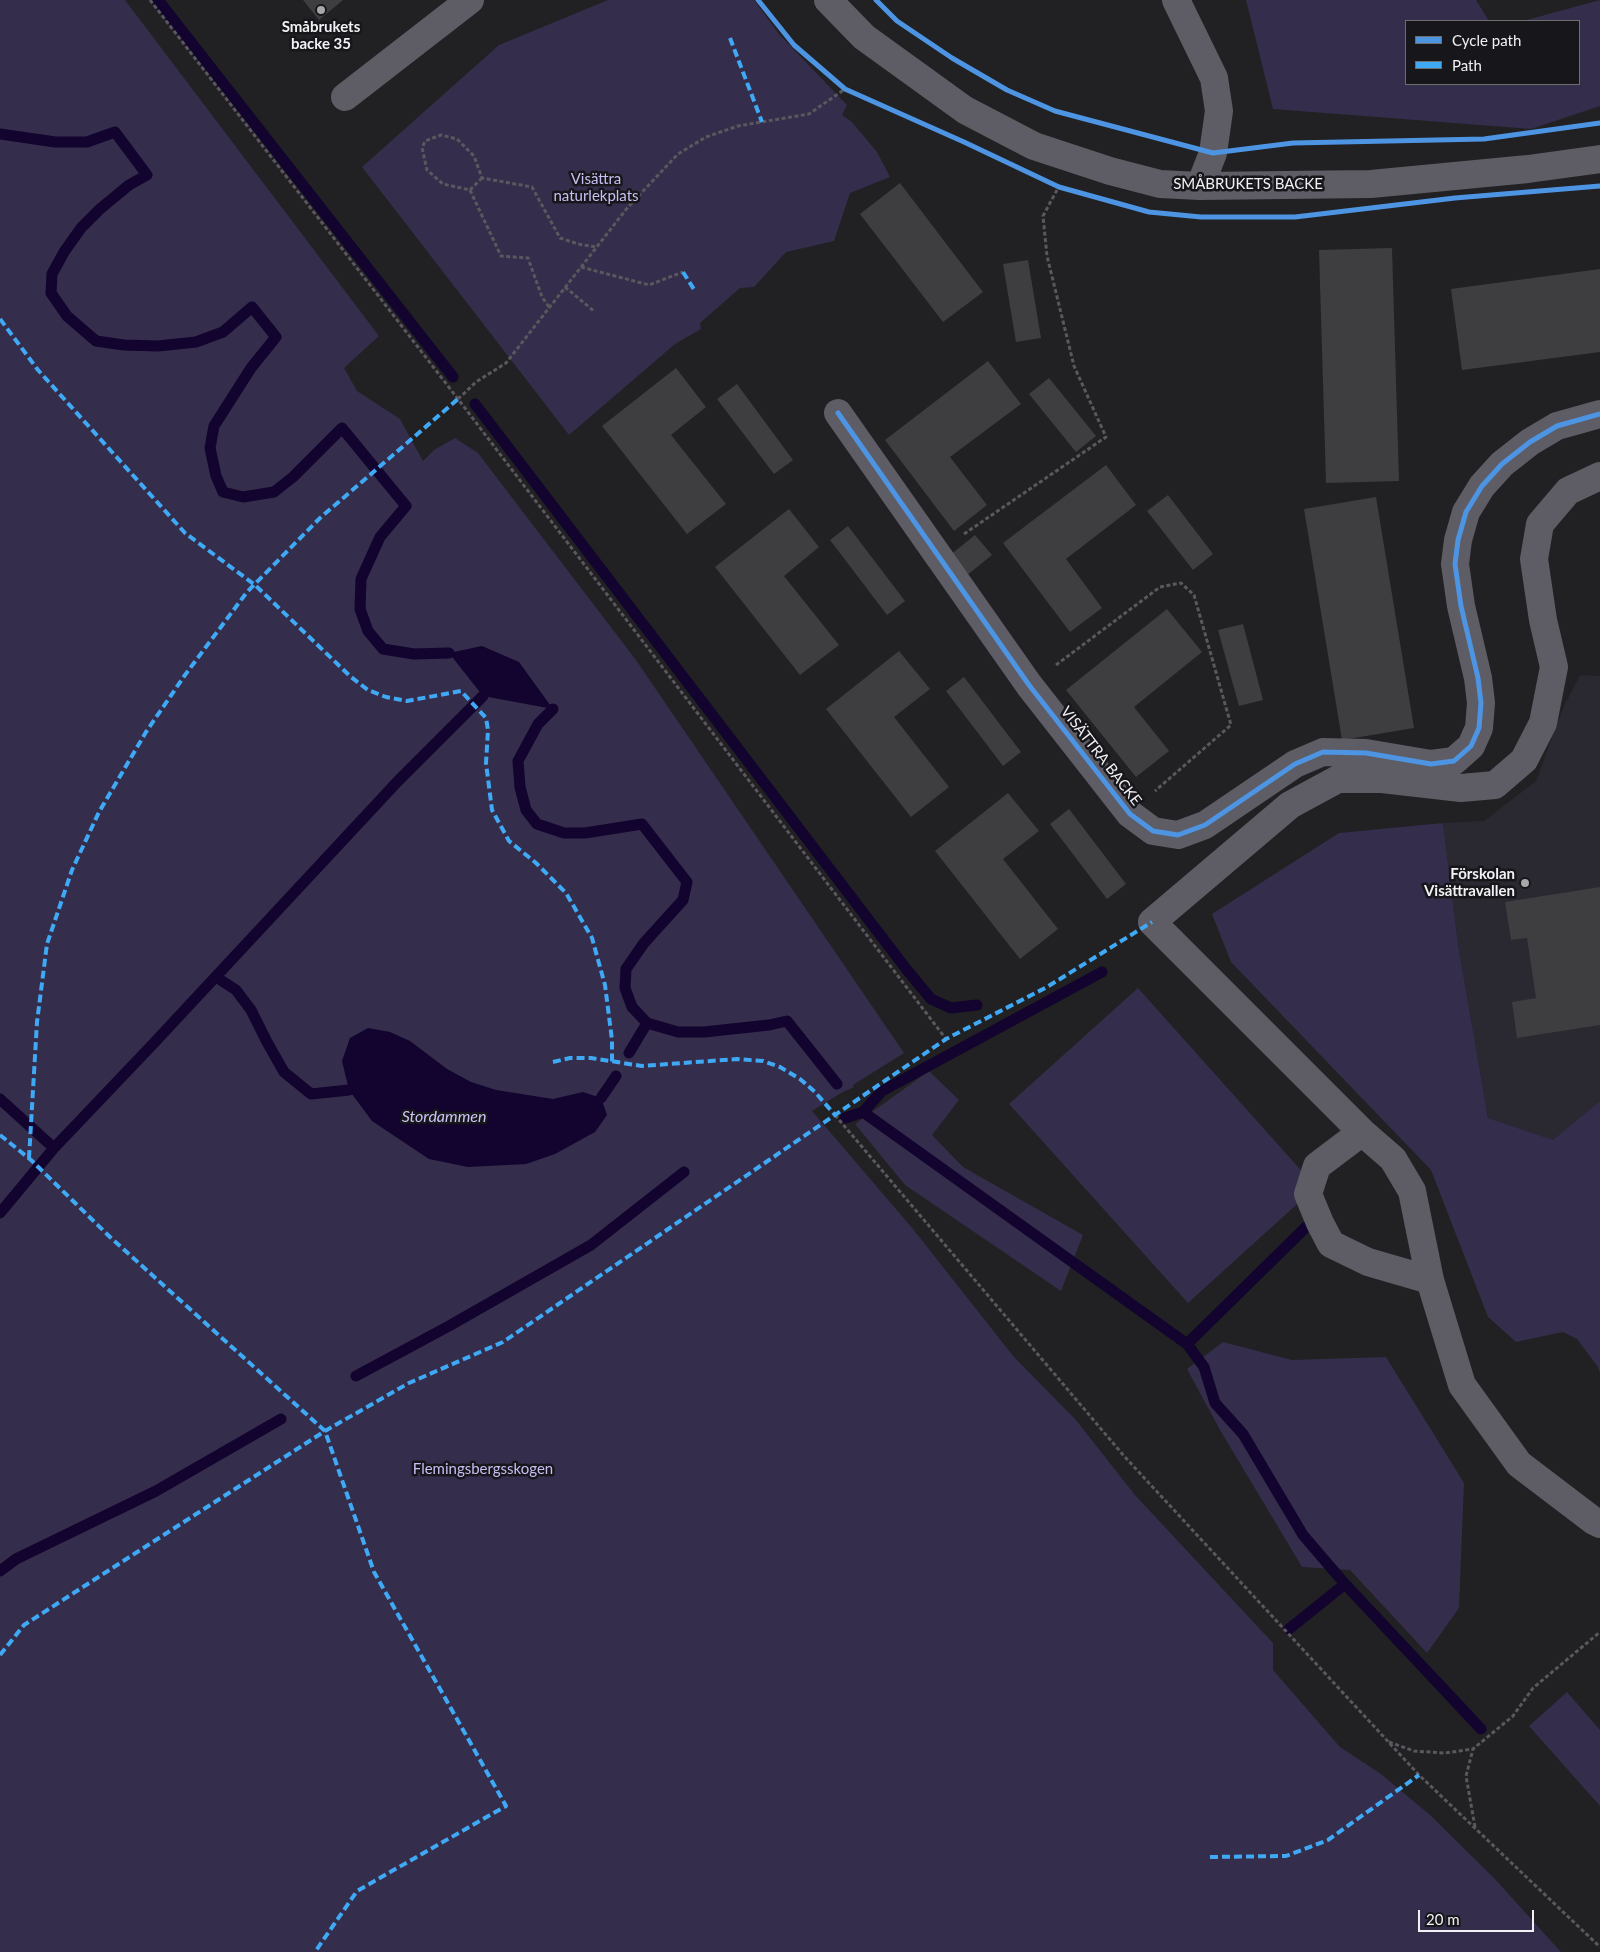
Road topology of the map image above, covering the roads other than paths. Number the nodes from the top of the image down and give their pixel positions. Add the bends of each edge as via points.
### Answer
1 (470, 0) edge
2 (828, 0) edge
3 (1176, 0) edge
4 (345, 98) dead end
5 (1600, 159) edge
6 (1200, 186) junction
7 (838, 413) dead end
8 (1600, 414) edge
9 (1600, 476) edge
10 (1362, 1132) junction
11 (1430, 1280) junction
12 (1600, 1524) edge

1 - 4 street
2 - 6 street, SMÅBRUKETS BACKE via 864,37 965,110 1034,146 1160,184
3 - 6 street via 1214,78 1219,111 1212,153
5 - 6 street, SMÅBRUKETS BACKE via 1371,184
7 - 8 street, VISÄTTRA BACKE via 1029,685 1130,814 1153,831 1178,835 1204,825 1295,764 1323,752 1366,753 1431,764 1454,761 1471,746 1479,728 1481,703 1455,564 1466,512 1482,486 1502,464 1530,442 1557,426
9 - 10 street via 1568,491 1540,524 1534,560 1554,667 1543,723 1524,760 1495,785 1461,788 1382,778 1338,779 1290,806 1152,922
10 - 11 street via 1393,1160 1412,1192
10 - 11 street via 1317,1166 1308,1194 1320,1223 1330,1244 1368,1262
11 - 12 street via 1462,1385 1519,1464

